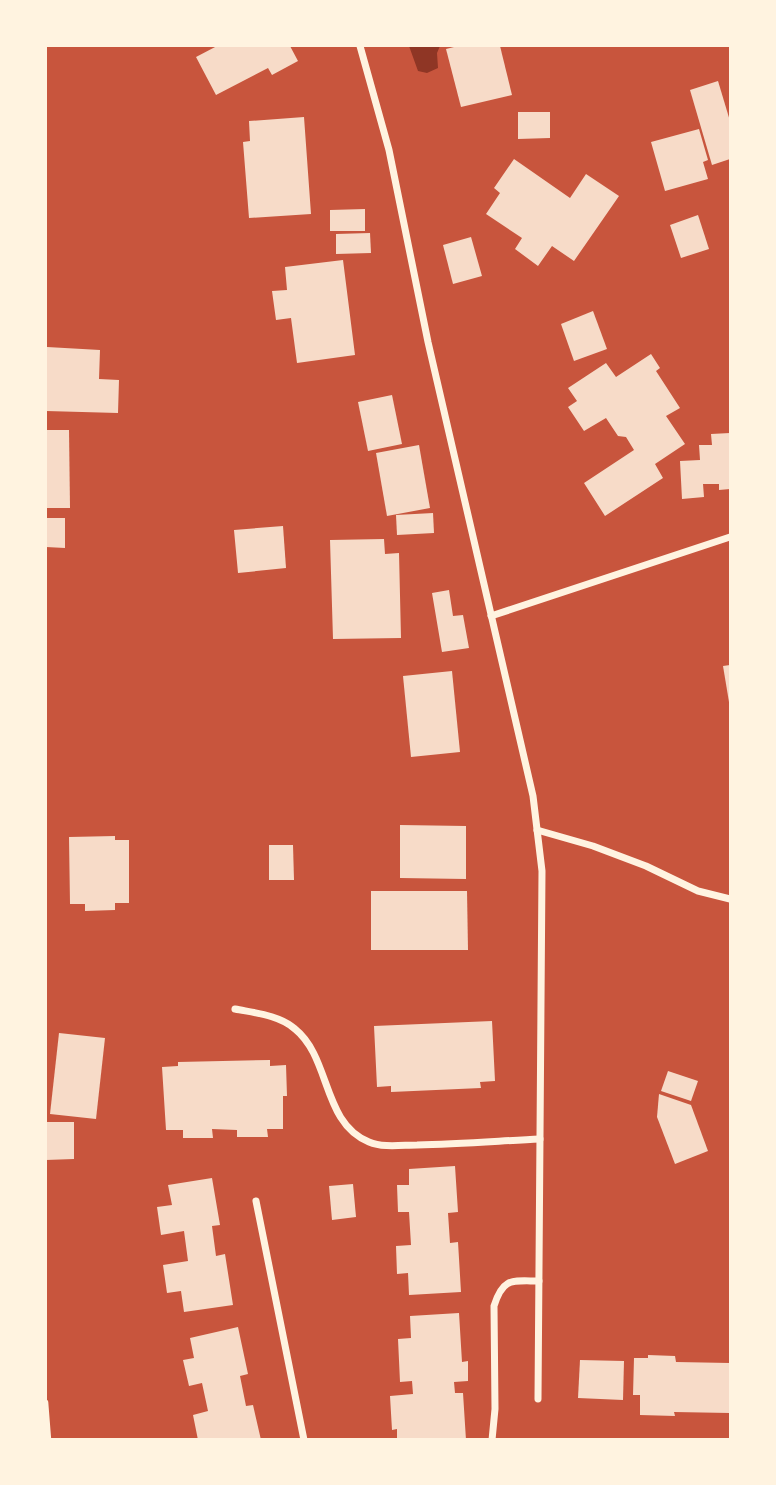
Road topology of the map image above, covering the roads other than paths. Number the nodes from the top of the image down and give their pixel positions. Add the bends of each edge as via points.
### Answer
1 (360, 46) edge
2 (730, 537) edge
3 (491, 616) junction
4 (537, 830) junction
5 (730, 899) edge
6 (235, 1009) dead end
7 (540, 1139) junction
8 (256, 1201) dead end
9 (539, 1281) junction
10 (538, 1399) dead end
11 (304, 1440) edge
12 (492, 1440) edge

1 - 3 street via 389,150
2 - 3 street
3 - 4 street
4 - 5 street via 593,846 698,891
4 - 7 street via 542,871
6 - 7 street via 278,1018 295,1028 314,1056 341,1119 350,1131 370,1143
7 - 9 street
8 - 11 street
9 - 10 street
9 - 12 street via 510,1281 494,1306

